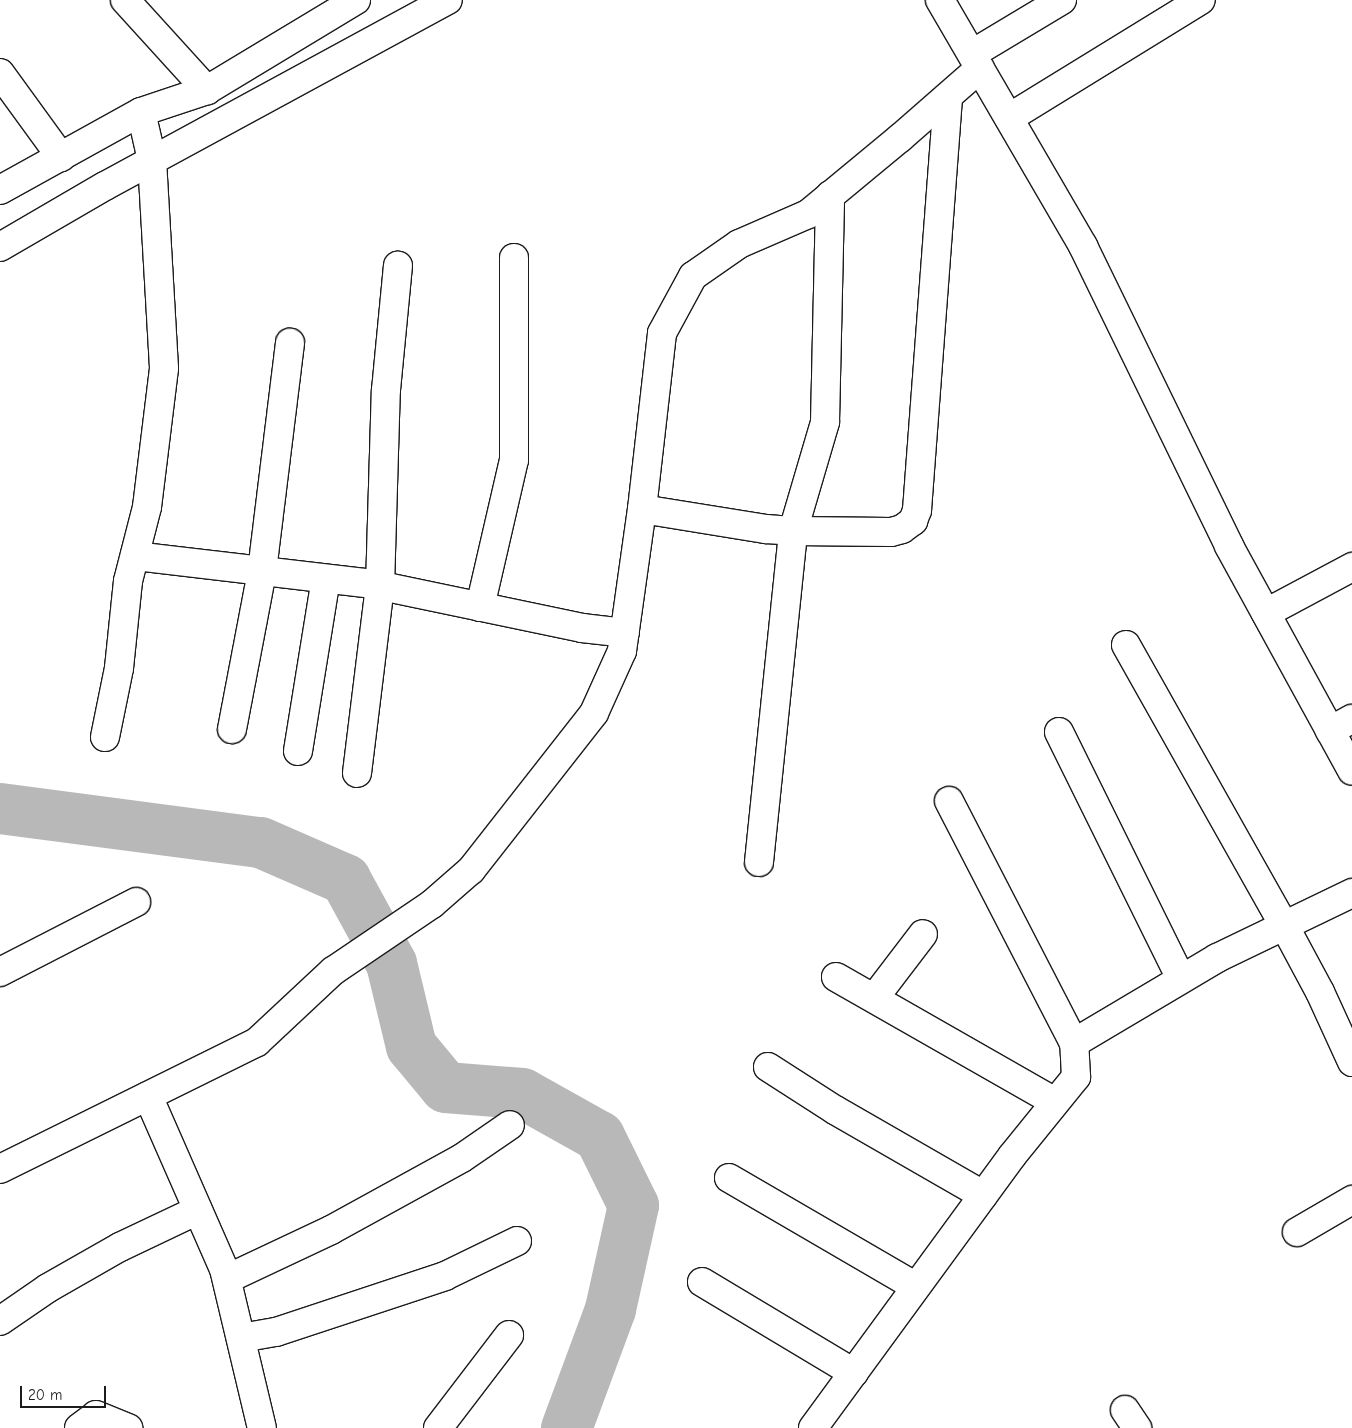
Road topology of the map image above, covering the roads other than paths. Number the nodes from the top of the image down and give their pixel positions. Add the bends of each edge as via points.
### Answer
1 (125, 0) edge
2 (356, 0) edge
3 (448, 0) edge
4 (940, 0) edge
5 (1062, 0) edge
6 (1201, 0) edge
7 (976, 61) junction
8 (0, 73) edge
9 (207, 90) junction
10 (948, 97) junction
11 (141, 112) junction
12 (1009, 118) junction
13 (61, 157) junction
14 (152, 160) junction
15 (0, 190) edge
16 (830, 195) junction
17 (0, 247) edge
18 (514, 258) dead end
19 (398, 266) dead end
20 (290, 342) dead end
21 (642, 508) junction
22 (793, 531) junction
23 (135, 556) junction
24 (1352, 567) edge
25 (262, 571) junction
26 (326, 579) junction
27 (380, 586) junction
28 (480, 607) junction
29 (1266, 614) junction
30 (625, 633) junction
31 (1126, 645) dead end
32 (1341, 725) edge
33 (232, 729) dead end
34 (1059, 732) dead end
35 (104, 738) dead end
36 (298, 751) dead end
37 (1352, 771) edge
38 (358, 773) dead end
39 (949, 801) dead end
40 (759, 862) dead end
41 (1352, 892) edge
42 (136, 902) dead end
43 (1284, 925) junction
44 (923, 934) dead end
45 (0, 972) edge
46 (836, 976) dead end
47 (1180, 979) junction
48 (875, 997) junction
49 (1074, 1043) junction
50 (1352, 1062) edge
51 (768, 1067) dead end
52 (148, 1096) junction
53 (1055, 1102) junction
54 (510, 1125) dead end
55 (0, 1169) edge
56 (729, 1178) dead end
57 (983, 1195) junction
58 (1352, 1200) edge
59 (198, 1210) junction
60 (1297, 1232) dead end
61 (517, 1241) dead end
62 (227, 1279) junction
63 (702, 1282) dead end
64 (916, 1287) junction
65 (0, 1321) edge
66 (509, 1335) dead end
67 (241, 1338) junction
68 (854, 1373) junction
69 (79, 1428) edge
70 (128, 1428) edge
71 (262, 1428) edge
72 (438, 1428) edge
73 (813, 1428) edge

1 - 9 street
2 - 9 street
3 - 14 street
4 - 7 street
5 - 7 street
6 - 12 street
7 - 10 street
7 - 12 street
8 - 13 street
9 - 11 street
10 - 16 street
10 - 22 street via 917,510 913,522 891,532
11 - 13 street
11 - 14 street
12 - 29 street via 1083,246 1229,546
13 - 15 street
14 - 17 street
14 - 23 street via 164,368 147,507
16 - 21 street via 808,214 739,244 693,276 662,333
16 - 22 street via 825,422
18 - 28 street via 514,460
19 - 27 street via 386,390
20 - 25 street
21 - 22 street
21 - 30 street
22 - 40 street
23 - 25 street
23 - 35 street via 128,580 119,668
24 - 29 street
25 - 26 street
25 - 33 street
26 - 27 street
26 - 36 street
27 - 28 street
27 - 38 street
28 - 30 street via 582,628
29 - 32 street
30 - 52 street via 622,651 594,713 471,870 432,904 333,971 257,1042
31 - 43 street
32 - 37 street
34 - 47 street
39 - 49 street
41 - 43 street
42 - 45 street
43 - 47 street
43 - 50 street
44 - 48 street
46 - 48 street
47 - 49 street
48 - 53 street
49 - 53 street via 1076,1078
51 - 57 street via 835,1110
52 - 55 street
52 - 59 street
53 - 57 street
54 - 62 street via 462,1158 331,1230
56 - 64 street
57 - 64 street
58 - 60 street
59 - 62 street
59 - 65 street via 120,1247 48,1288
61 - 67 street via 445,1276 276,1332
62 - 67 street
63 - 68 street
64 - 68 street
66 - 72 street
67 - 71 street
68 - 73 street
69 - 70 street via 96,1415

